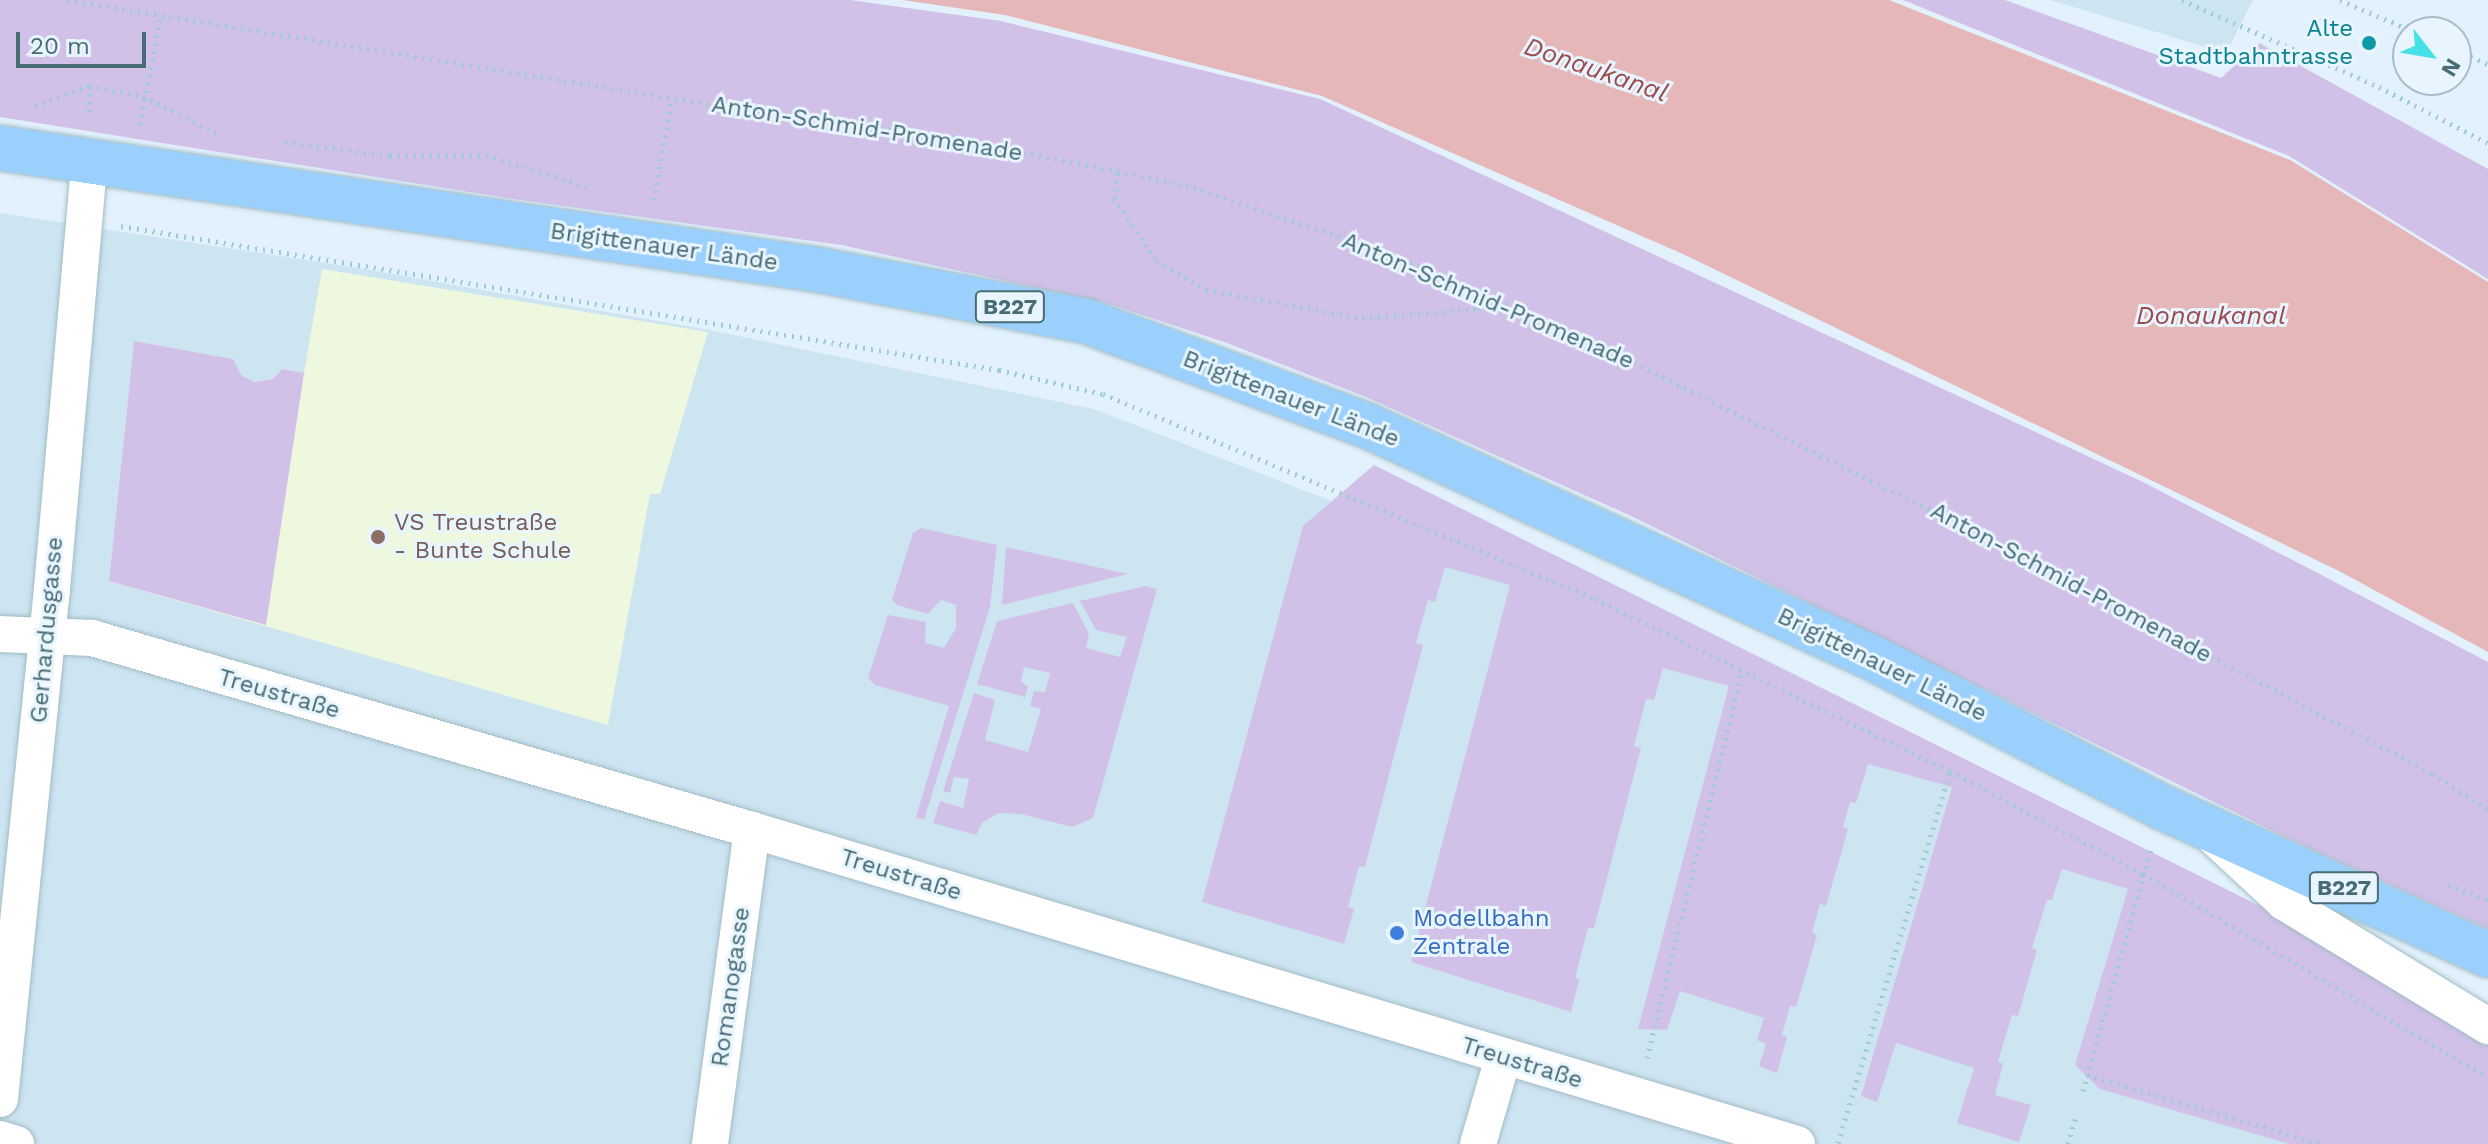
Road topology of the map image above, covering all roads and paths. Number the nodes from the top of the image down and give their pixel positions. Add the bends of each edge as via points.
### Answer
1 (67, 0) edge
2 (2182, 0) edge
3 (2340, 0) edge
4 (161, 15) junction
5 (2392, 22) edge
6 (143, 96) dead end
7 (672, 98) junction
8 (2488, 143) edge
9 (0, 148) edge
10 (89, 162) junction
11 (1117, 173) junction
12 (654, 200) dead end
13 (84, 219) junction
14 (1484, 295) junction
15 (0, 634) edge
16 (46, 637) junction
17 (1742, 670) junction
18 (1950, 771) junction
19 (2488, 809) edge
20 (2181, 816) junction
21 (752, 830) junction
22 (2143, 874) junction
23 (2488, 955) edge
24 (2488, 1026) edge
25 (1503, 1058) junction
26 (2087, 1075) junction
27 (2488, 1077) edge
28 (2083, 1091) dead end
29 (1638, 1098) junction
30 (0, 1099) edge
31 (2076, 1116) dead end
32 (0, 1139) edge
33 (16, 1144) edge
34 (710, 1144) edge
35 (1478, 1144) edge
36 (1797, 1144) edge
37 (1838, 1144) edge
38 (2068, 1144) edge
39 (2322, 1144) edge

1 - 4 path, Anton-Schmid-Promenade
2 - 8 path via 2379,87
3 - 5 path
4 - 6 path
4 - 7 path, Anton-Schmid-Promenade
7 - 11 path, Anton-Schmid-Promenade via 937,135
7 - 12 path
9 - 10 main road, Brigittenauer Lände / B227
10 - 13 street, Gerhardusgasse
10 - 20 main road, Brigittenauer Lände / B227 via 819,270 1086,321 1366,425 1873,658
11 - 14 path, Anton-Schmid-Promenade via 1201,190 1388,253
11 - 14 path via 1114,198 1157,261 1206,290 1362,318 1478,309
13 - 16 street, Gerhardusgasse
13 - 17 path via 999,370 1103,394 1595,599
14 - 19 path, Anton-Schmid-Promenade via 1598,345 2013,551 2432,774
15 - 16 street, Treustraße
16 - 21 street, Treustraße via 92,638
16 - 30 street, Gerhardusgasse
17 - 18 path
17 - 29 path
18 - 22 path
18 - 37 path
20 - 22 path
20 - 23 main road, Brigittenauer Lände / B227
20 - 24 street via 2284,902
21 - 25 street, Treustraße
21 - 34 street, Romanogasse
22 - 26 path
22 - 27 path
25 - 29 street, Treustraße
25 - 35 street
26 - 28 path
26 - 39 path
29 - 36 street, Treustraße
31 - 38 path
32 - 33 street

